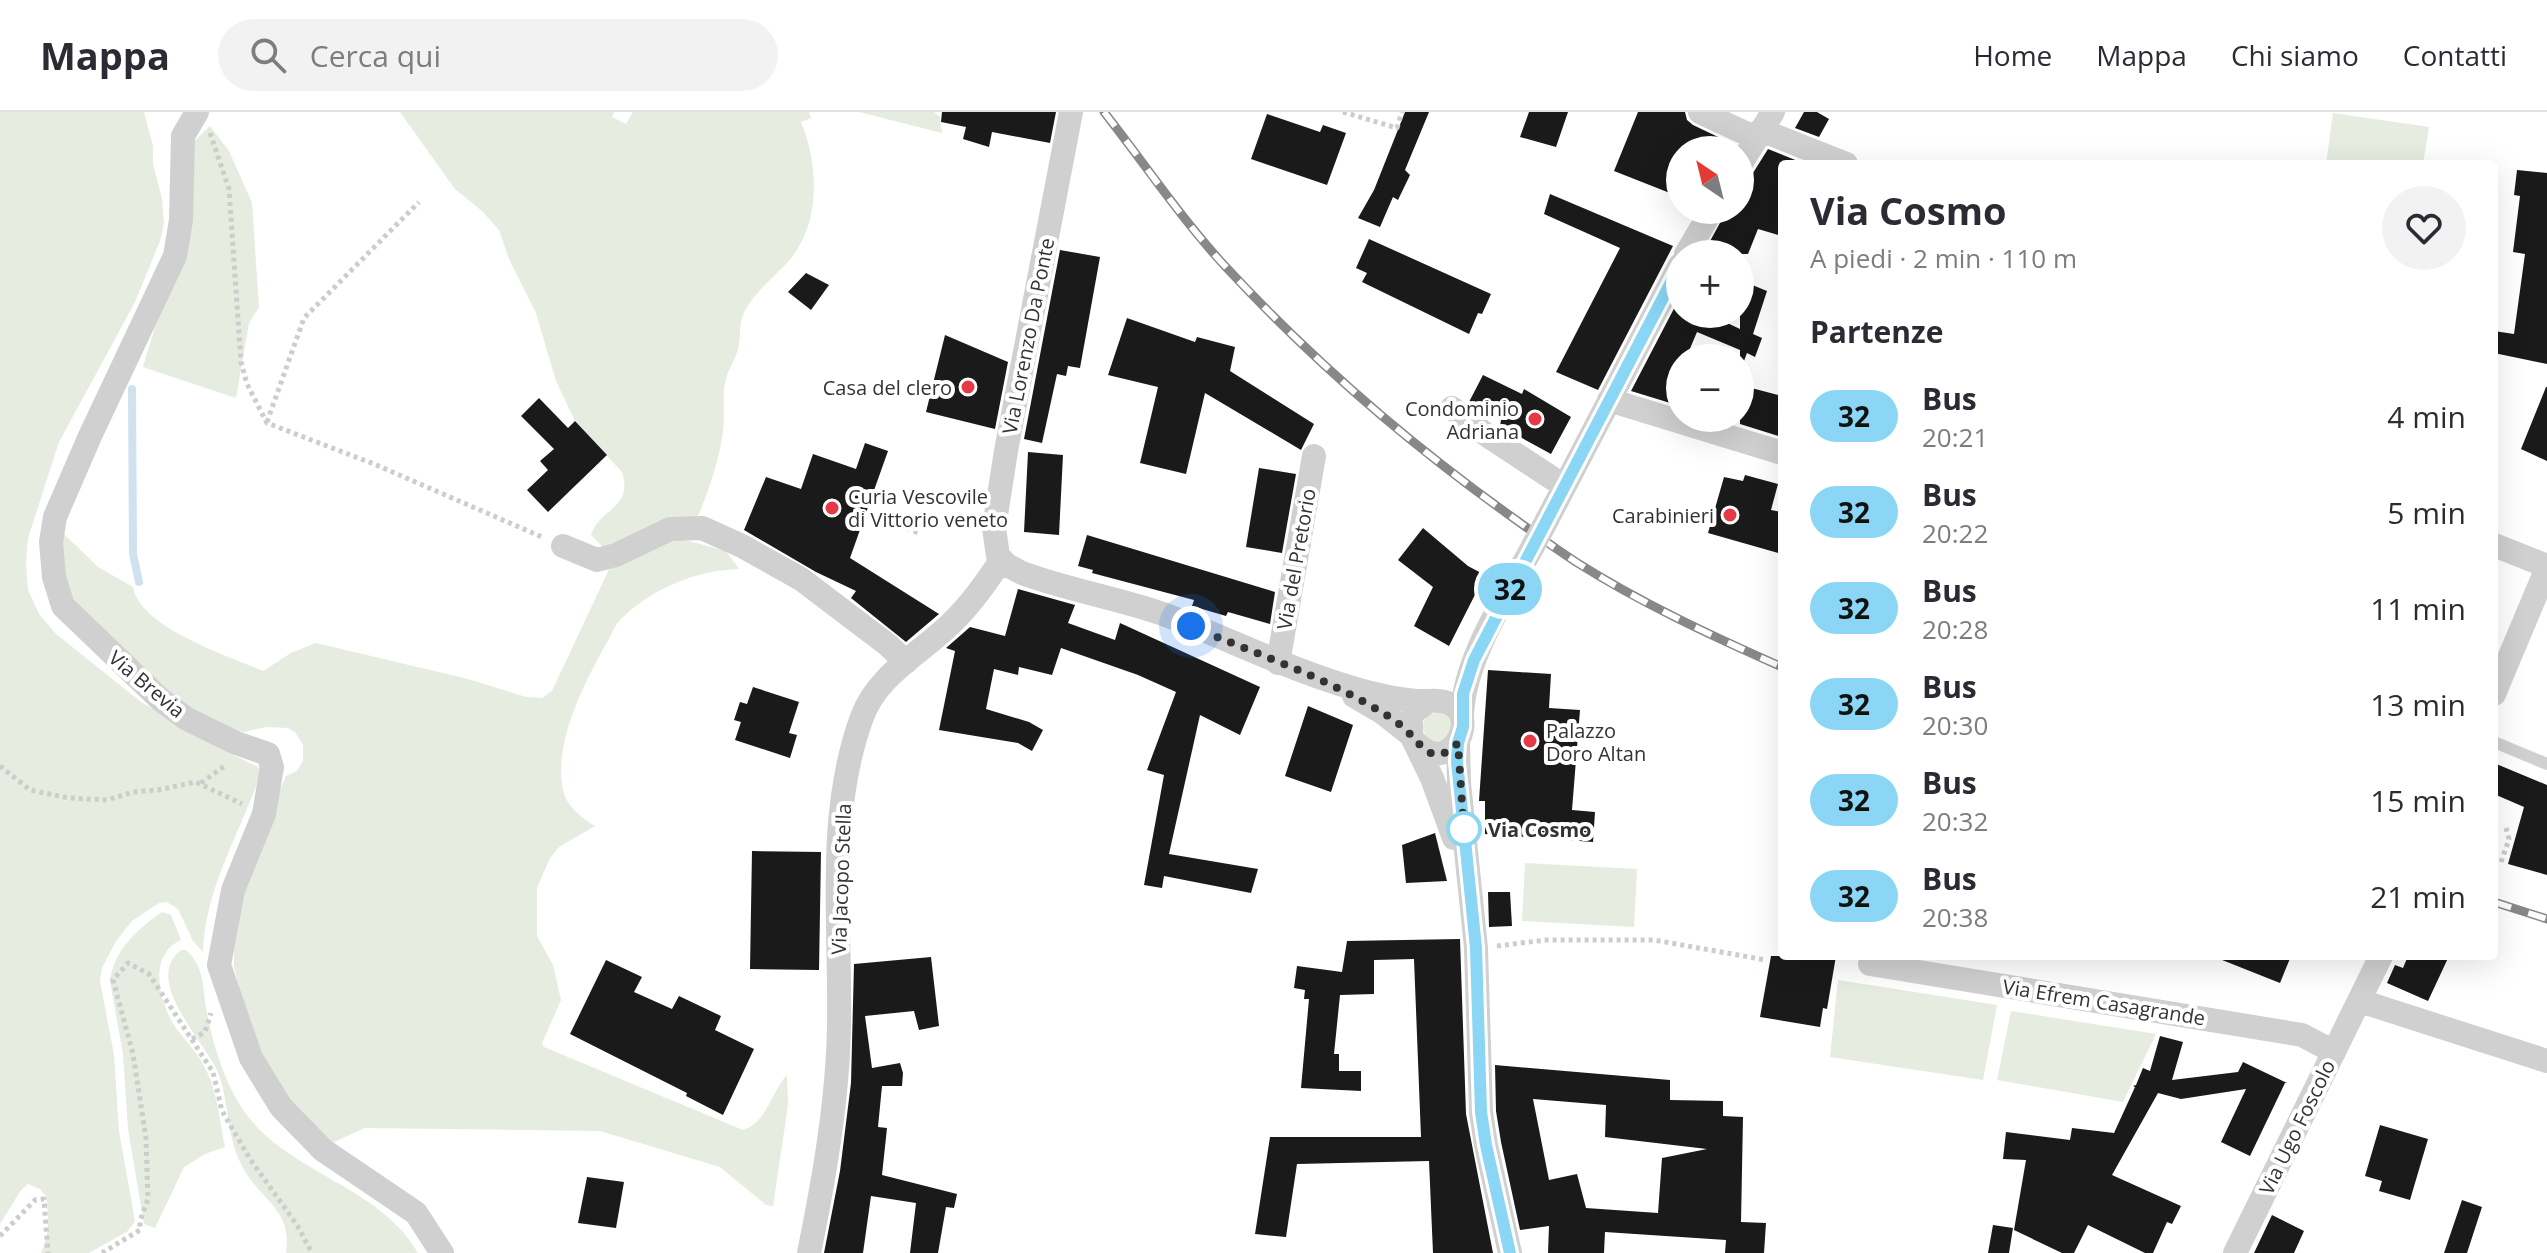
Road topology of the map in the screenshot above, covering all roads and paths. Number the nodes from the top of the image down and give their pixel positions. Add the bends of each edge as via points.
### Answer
1 (197, 112) edge
2 (1071, 112) edge
3 (1343, 112) edge
4 (1402, 112) edge
5 (1700, 112) edge
6 (1764, 127) edge
7 (213, 135) dead end
8 (1837, 160) edge
9 (419, 202) dead end
10 (1666, 292) edge
11 (1609, 400) junction
12 (1452, 408) dead end
13 (267, 423) junction
14 (1778, 452) edge
15 (1314, 456) dead end
16 (1564, 486) junction
17 (899, 525) dead end
18 (921, 534) dead end
19 (538, 535) dead end
20 (563, 546) dead end
21 (2498, 547) edge
22 (1001, 560) junction
23 (2547, 567) edge
24 (2541, 600) edge
25 (906, 662) junction
26 (1278, 663) junction
27 (1328, 681) junction
28 (2498, 685) edge
29 (1429, 701) junction
30 (1460, 731) junction
31 (1413, 738) junction
32 (2498, 744) edge
33 (2547, 764) edge
34 (0, 766) edge
35 (264, 814) junction
36 (2506, 828) dead end
37 (2501, 862) dead end
38 (1470, 882) junction
39 (1491, 946) dead end
40 (1766, 960) dead end
41 (2379, 960) edge
42 (1870, 964) dead end
43 (2360, 1001) junction
44 (2334, 1052) junction
45 (2547, 1061) edge
46 (0, 1236) edge
47 (48, 1253) edge
48 (102, 1253) edge
49 (312, 1253) edge
50 (442, 1253) edge
51 (809, 1253) edge
52 (1510, 1253) edge
53 (2235, 1253) edge

1 - 35 street, Via Brevia via 183,136 175,256 55,517 54,577 63,606 161,700 187,719 268,754 272,767
2 - 22 street, Via Lorenzo Da Ponte via 1001,482 994,535
3 - 4 path via 1397,128
5 - 6 street
6 - 8 street
7 - 13 path via 229,189 241,362
9 - 13 path via 304,318
10 - 11 street
11 - 14 street
11 - 16 street
12 - 16 street
13 - 19 path
15 - 26 street, Via del Pretorio
16 - 30 street, bridge via 1474,660 1463,694
17 - 18 path
20 - 25 street via 597,560 670,529 702,528 801,579
21 - 23 street
22 - 25 street, Via Jacopo Stella via 960,615
22 - 26 street via 1033,577 1162,614
23 - 24 street
24 - 28 street
25 - 51 street, Via Jacopo Stella via 882,682 862,715 842,803 839,1027 831,1118
26 - 27 street
27 - 29 street
27 - 31 street via 1383,713
29 - 30 street via 1445,701 1458,711
29 - 31 street via 1411,718
30 - 31 street via 1452,749 1436,753 1420,748
30 - 38 street via 1459,783
31 - 38 street
32 - 33 lane
34 - 35 path via 30,790 69,798 107,800 196,782
35 - 50 street, Via Brevia via 233,890 219,965 251,1058 281,1107 323,1150 416,1213
36 - 37 path via 2509,839
38 - 52 street via 1481,1112
39 - 40 path via 1654,940
41 - 43 street, Via Ugo Foscolo
42 - 44 street, Via Efrem Casagrande via 2302,1035
43 - 44 street, Via Ugo Foscolo
43 - 45 street
44 - 53 street, Via Ugo Foscolo
46 - 47 path via 25,1209 44,1199
48 - 49 path via 140,1230 148,1199 146,1138 133,1054 113,980 128,963 149,974 213,1072 222,1111

